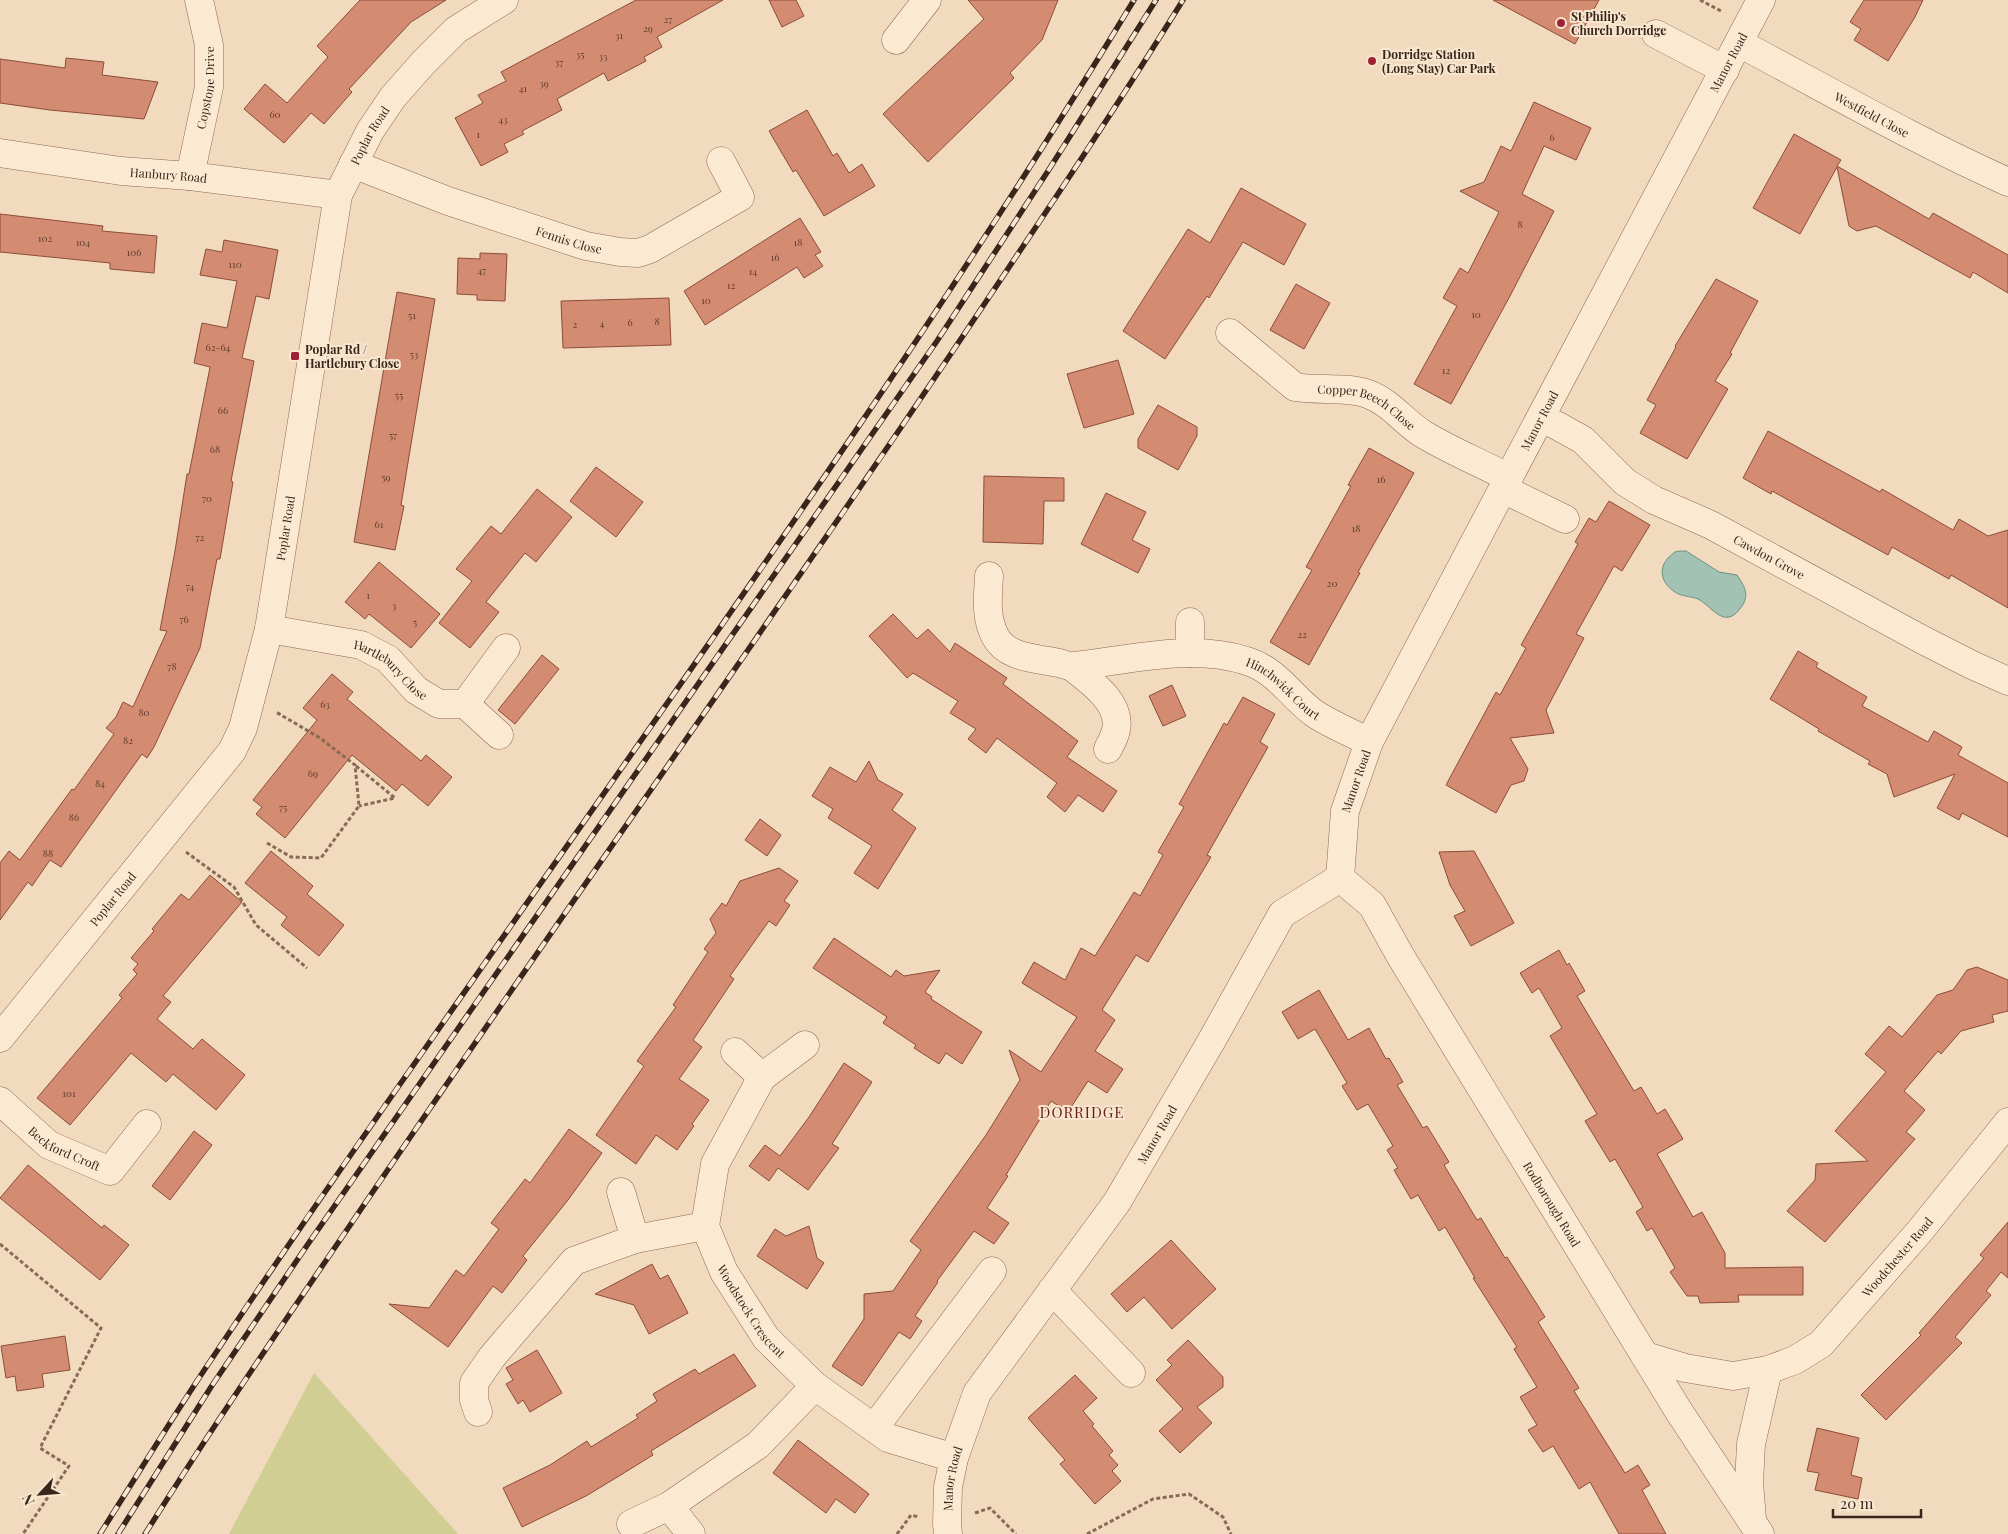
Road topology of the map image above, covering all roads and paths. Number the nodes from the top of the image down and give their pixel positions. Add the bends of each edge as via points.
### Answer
1 (199, 0) edge
2 (504, 0) edge
3 (927, 0) edge
4 (1761, 0) edge
5 (1656, 34) dead end
6 (896, 40) dead end
7 (1739, 43) junction
8 (1725, 70) junction
9 (0, 153) edge
10 (721, 161) dead end
11 (353, 164) junction
12 (190, 176) junction
13 (2008, 182) edge
14 (338, 195) junction
15 (1230, 333) dead end
16 (1540, 419) junction
17 (1506, 483) junction
18 (1565, 519) dead end
19 (989, 576) dead end
20 (1190, 622) dead end
21 (269, 629) junction
22 (506, 648) dead end
23 (1190, 653) junction
24 (1072, 667) junction
25 (2008, 681) edge
26 (465, 704) junction
27 (274, 711) dead end
28 (499, 735) dead end
29 (1369, 742) junction
30 (1108, 748) dead end
31 (355, 765) junction
32 (359, 806) junction
33 (267, 843) dead end
34 (180, 848) dead end
35 (1340, 878) junction
36 (307, 968) dead end
37 (0, 1038) edge
38 (805, 1045) dead end
39 (734, 1052) dead end
40 (762, 1077) junction
41 (0, 1101) edge
42 (2008, 1122) edge
43 (147, 1124) dead end
44 (621, 1192) dead end
45 (705, 1226) junction
46 (635, 1239) junction
47 (0, 1244) edge
48 (992, 1271) dead end
49 (1052, 1290) junction
50 (1645, 1356) junction
51 (1768, 1370) junction
52 (1131, 1373) dead end
53 (815, 1386) junction
54 (478, 1412) dead end
55 (874, 1428) junction
56 (954, 1458) junction
57 (669, 1506) junction
58 (911, 1515) dead end
59 (631, 1524) dead end
60 (1756, 1528) edge
61 (948, 1529) edge
62 (23, 1534) edge
63 (691, 1534) edge
64 (897, 1534) edge
65 (1016, 1534) edge
66 (1087, 1534) edge
67 (1231, 1534) edge

1 - 12 street, Copstone Drive via 209,45 209,88
2 - 11 street, Poplar Road via 456,30 424,62 393,97
3 - 6 street
4 - 7 street, Manor Road
5 - 8 street
7 - 8 street, Manor Road
7 - 13 street, Westfield Close via 1911,136
8 - 16 street, Manor Road
9 - 12 street, Hanbury Road via 121,171
10 - 11 street, Fennis Close via 740,197 638,253 586,246 448,201
11 - 14 street, Poplar Road
12 - 14 street, Hanbury Road
14 - 21 street, Poplar Road
15 - 17 street, Copper Beech Close via 1295,387 1368,394 1392,408 1422,434
16 - 17 street, Manor Road
16 - 25 street, Cawdon Grove via 1583,440 1625,482 1654,500 1711,525 1972,666
17 - 18 street, Copper Beech Close
17 - 29 street, Manor Road
19 - 24 street via 988,611 996,637 1002,645 1018,655
20 - 23 street
21 - 26 street, Hartlebury Close via 361,645 388,659 416,690 439,704
21 - 37 street, Poplar Road via 243,728 232,751
22 - 26 street
23 - 24 street, Hinchwick Court
23 - 29 street, Hinchwick Court via 1232,657 1264,668 1317,715
24 - 30 street via 1114,710 1116,730
26 - 28 street
27 - 31 path via 320,738
29 - 35 street, Manor Road via 1345,812
31 - 32 path
31 - 32 path via 395,798
32 - 33 path via 321,858 291,857
34 - 36 path via 234,886 256,925
35 - 49 street, Manor Road via 1282,914 1117,1202
35 - 50 street, Rodborough Road via 1372,905 1401,958
38 - 40 street
39 - 40 street
40 - 45 street via 715,1164
41 - 43 street, Beckford Croft via 49,1145 110,1171
42 - 51 street, Woodchester Road via 1919,1232 1821,1344 1795,1360
44 - 46 street
45 - 46 street
45 - 53 street, Woodstock Crescent via 724,1272 766,1338
46 - 54 street via 574,1261 492,1357 474,1383
47 - 62 path via 101,1328 40,1448 69,1466
48 - 55 street
49 - 52 street
49 - 56 street, Manor Road via 977,1393
50 - 51 street, Woodchester Road via 1685,1368 1734,1376
50 - 60 street, Rodborough Road
51 - 60 street via 1751,1444 1749,1482
53 - 55 street, Woodstock Crescent
53 - 57 street via 758,1445
55 - 56 street, Woodstock Crescent via 888,1438
56 - 61 street, Manor Road via 948,1487
57 - 59 street
57 - 63 street
58 - 64 path
61 - 65 path via 990,1508
66 - 67 path via 1153,1498 1189,1494 1223,1517

